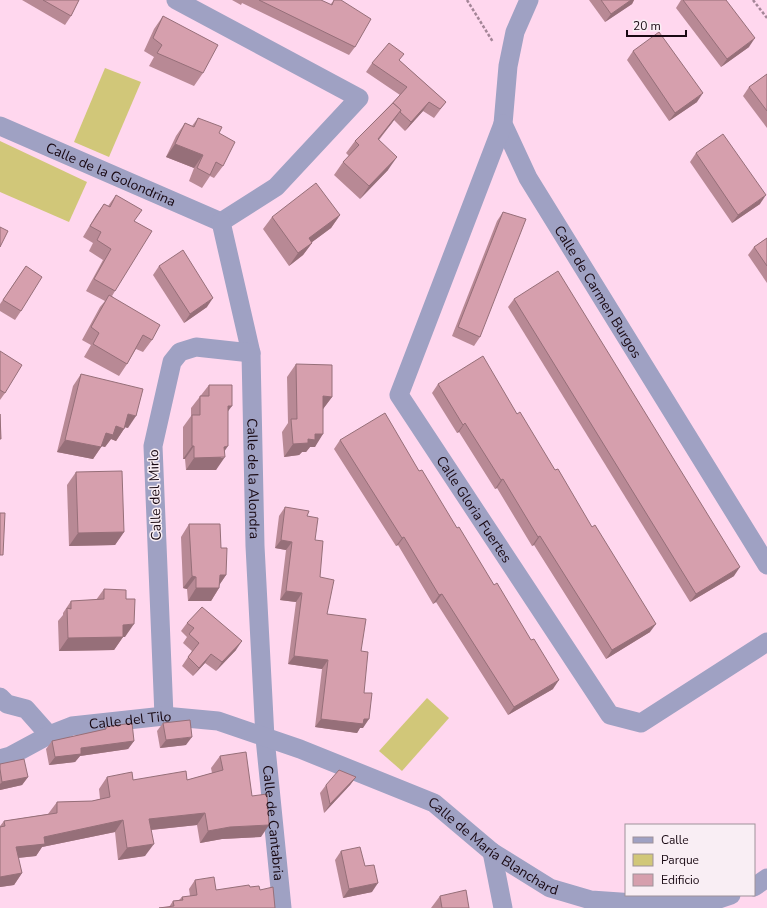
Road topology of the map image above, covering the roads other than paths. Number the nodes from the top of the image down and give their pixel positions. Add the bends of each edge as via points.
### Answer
1 (176, 0) edge
2 (529, 0) edge
3 (503, 124) junction
4 (0, 126) edge
5 (221, 222) junction
6 (251, 353) junction
7 (767, 565) edge
8 (767, 642) edge
9 (0, 697) edge
10 (164, 716) junction
11 (49, 734) junction
12 (265, 738) junction
13 (0, 759) edge
14 (492, 852) junction
15 (767, 878) edge
16 (755, 886) edge
17 (729, 896) edge
18 (712, 905) edge
19 (282, 908) edge
20 (503, 908) edge

1 - 5 street via 359,98 276,187
2 - 3 street, Calle de Carmen Burgos via 515,32 508,66
3 - 7 street, Calle de Carmen Burgos via 528,178
3 - 8 street, Calle Gloria Fuertes via 399,395 610,715 640,723
4 - 5 street, Calle de la Golondrina
5 - 6 street, Calle de la Alondra
6 - 10 street, Calle del Mirlo via 196,347 180,352 172,362 152,446
6 - 12 street, Calle de la Alondra via 255,546
9 - 11 street via 7,704 26,709
10 - 11 street, Calle del Tilo via 72,726
10 - 12 street, Calle del Tilo via 218,721
11 - 13 street, Calle del Tilo
12 - 14 street, Calle de María Blanchard via 300,749 434,803
12 - 19 street, Calle de Cantabria
14 - 18 street, Calle de María Blanchard via 550,888 591,900
14 - 20 street
15 - 16 street
17 - 18 street, Calle de María Blanchard

